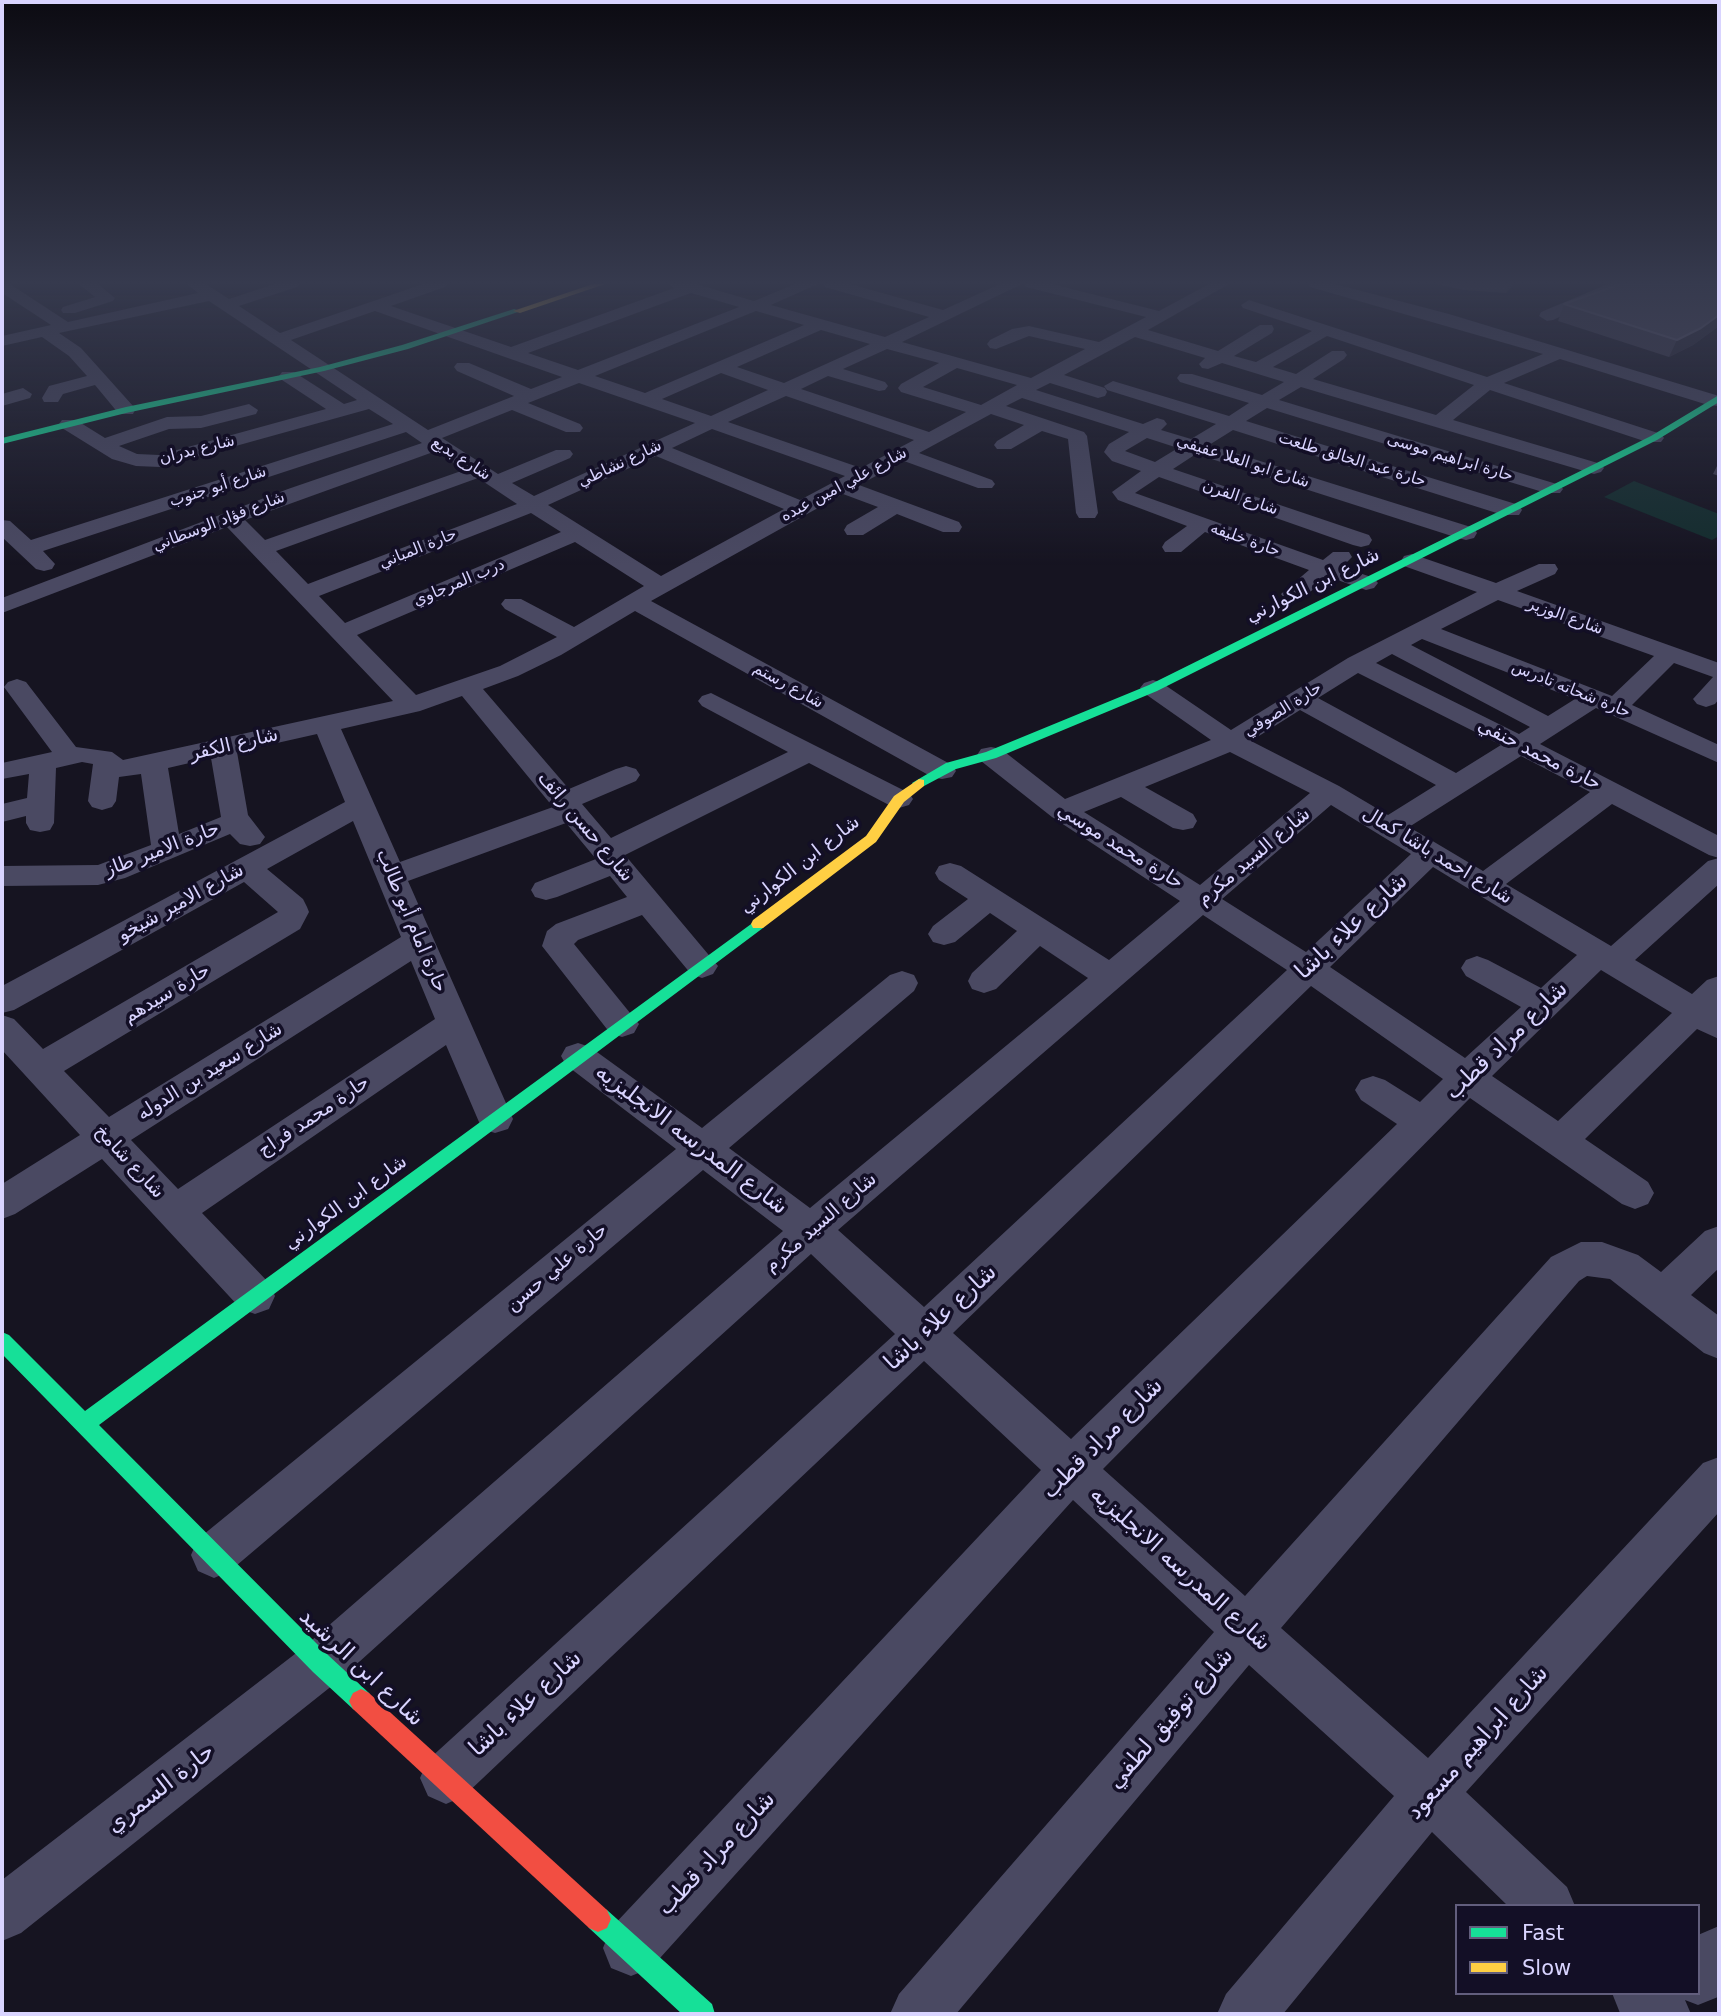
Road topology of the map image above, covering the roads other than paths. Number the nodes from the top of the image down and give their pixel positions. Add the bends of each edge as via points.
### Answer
1 (278, 378) edge
2 (291, 378) edge
3 (335, 378) edge
4 (489, 378) edge
5 (576, 378) edge
6 (582, 378) edge
7 (695, 378) edge
8 (752, 378) edge
9 (808, 378) edge
10 (853, 378) edge
11 (895, 378) edge
12 (922, 378) edge
13 (1014, 378) edge
14 (1045, 378) edge
15 (1292, 378) edge
16 (1301, 378) edge
17 (1426, 378) edge
18 (1478, 378) edge
19 (1500, 378) edge
20 (1635, 378) edge
21 (1641, 378) edge
22 (1687, 378) edge
23 (99, 379) joint
24 (1177, 380) joint
25 (1298, 380) junction
26 (1363, 381) dead end
27 (1488, 383) junction
28 (1034, 384) junction
29 (879, 386) junction
30 (1670, 387) junction
31 (1614, 388) dead end
32 (784, 389) junction
33 (1342, 393) junction
34 (23, 394) dead end
35 (531, 396) junction
36 (858, 397) dead end
37 (51, 398) dead end
38 (1153, 398) junction
39 (1591, 399) dead end
40 (1717, 399) edge
41 (2, 400) edge
42 (645, 400) junction
43 (1264, 401) junction
44 (372, 402) junction
45 (512, 403) junction
46 (1390, 407) junction
47 (1184, 408) junction
48 (1562, 408) junction
49 (986, 409) junction
50 (126, 410) junction
51 (249, 410) dead end
52 (341, 411) junction
53 (1114, 421) junction
54 (1231, 422) junction
55 (1439, 422) junction
56 (711, 423) junction
57 (69, 424) junction
58 (408, 425) junction
59 (1038, 425) junction
60 (656, 426) dead end
61 (573, 428) dead end
62 (1359, 430) junction
63 (1144, 431) junction
64 (683, 435) junction
65 (1491, 437) junction
66 (1654, 438) junction
67 (930, 439) junction
68 (2, 441) edge
69 (432, 441) junction
70 (1566, 442) dead end
71 (103, 445) junction
72 (1004, 445) dead end
73 (1193, 446) junction
74 (655, 448) junction
75 (1328, 453) junction
76 (563, 454) dead end
77 (902, 454) junction
78 (1549, 455) junction
79 (811, 457) junction
80 (1461, 461) junction
81 (1594, 468) junction
82 (786, 470) dead end
83 (1157, 470) junction
84 (862, 475) junction
85 (488, 476) junction
86 (1293, 478) junction
87 (985, 484) dead end
88 (1431, 485) junction
89 (841, 486) junction
90 (1553, 489) junction
91 (1257, 504) junction
92 (531, 505) junction
93 (895, 506) junction
94 (801, 508) junction
95 (1511, 510) junction
96 (1398, 511) junction
97 (1087, 513) dead end
98 (231, 518) junction
99 (2, 526) edge
100 (951, 527) dead end
101 (1211, 527) junction
102 (855, 530) dead end
103 (577, 533) junction
104 (1466, 533) junction
105 (1361, 540) junction
106 (1173, 547) dead end
107 (27, 549) junction
108 (261, 549) junction
109 (1412, 561) junction
110 (1326, 569) junction
111 (1547, 569) dead end
112 (64, 582) junction
113 (1366, 583) junction
114 (660, 586) junction
115 (1496, 592) junction
116 (304, 594) junction
117 (1293, 594) dead end
118 (634, 601) junction
119 (513, 604) dead end
120 (2, 606) edge
121 (1599, 629) junction
122 (1421, 630) junction
123 (342, 633) junction
124 (574, 636) junction
125 (1393, 645) junction
126 (1580, 649) dead end
127 (1671, 653) junction
128 (1357, 663) junction
129 (1719, 671) edge
130 (17, 687) dead end
131 (468, 687) junction
132 (1153, 688) junction
133 (1300, 699) junction
134 (711, 701) dead end
135 (1605, 703) junction
136 (411, 705) junction
137 (326, 724) junction
138 (1549, 727) junction
139 (1231, 742) junction
140 (1521, 744) junction
141 (223, 747) junction
142 (808, 753) junction
143 (991, 755) junction
144 (1719, 755) edge
145 (56, 760) junction
146 (107, 763) junction
147 (153, 763) junction
148 (2, 771) edge
149 (942, 771) junction
150 (626, 775) dead end
151 (1457, 785) junction
152 (1123, 786) junction
153 (1610, 791) junction
154 (1329, 792) junction
155 (900, 799) junction
156 (102, 800) dead end
157 (361, 805) junction
158 (567, 806) junction
159 (1062, 811) junction
160 (2, 813) edge
161 (237, 821) junction
162 (1182, 821) dead end
163 (1389, 827) junction
164 (1719, 848) edge
165 (167, 850) junction
166 (277, 850) junction
167 (1431, 852) junction
168 (610, 857) junction
169 (247, 867) junction
170 (1719, 868) edge
171 (950, 873) dead end
172 (2, 876) edge
173 (391, 876) junction
174 (1486, 884) junction
175 (546, 890) dead end
176 (989, 898) junction
177 (1204, 900) junction
178 (647, 901) junction
179 (1038, 929) junction
180 (944, 934) dead end
181 (419, 941) junction
182 (1606, 958) junction
183 (702, 966) junction
184 (1308, 968) junction
185 (1477, 968) dead end
186 (1111, 977) junction
187 (984, 981) dead end
188 (902, 983) dead end
189 (1719, 988) edge
190 (2, 1001) edge
191 (1544, 1005) junction
192 (1707, 1019) edge
193 (454, 1023) junction
194 (622, 1024) junction
195 (2, 1028) edge
196 (579, 1056) junction
197 (40, 1069) junction
198 (1466, 1079) junction
199 (1373, 1090) dead end
200 (495, 1119) junction
201 (1423, 1122) junction
202 (106, 1138) junction
203 (1559, 1142) junction
204 (702, 1147) junction
205 (1635, 1193) dead end
206 (2, 1203) edge
207 (174, 1211) junction
208 (811, 1230) junction
209 (1719, 1243) edge
210 (256, 1296) junction
211 (1663, 1296) junction
212 (923, 1335) junction
213 (1719, 1340) edge
214 (2, 1341) edge
215 (83, 1424) junction
216 (1071, 1470) junction
217 (1719, 1479) edge
218 (214, 1555) junction
219 (1247, 1630) junction
220 (321, 1664) junction
221 (446, 1778) junction
222 (1430, 1794) junction
223 (1546, 1904) edge
224 (2, 1914) edge
225 (631, 1948) junction
226 (1719, 1954) edge
227 (1700, 1975) edge
228 (1642, 1995) edge
229 (1682, 1995) edge
230 (702, 2014) edge
231 (919, 2014) edge
232 (1247, 2014) edge
233 (1663, 2014) edge

1 - 50 street
2 - 52 street
3 - 44 street, شارع بديع
4 - 35 street
5 - 35 street, شارع فؤاد الوسطاني
6 - 42 street
7 - 42 street
8 - 32 street
9 - 32 street, شارع نشاطي
10 - 29 street
11 - 29 street
12 - 49 street via 907,388
13 - 28 street
14 - 28 street, شارع علي امين عبده
15 - 25 street
16 - 25 street
17 - 46 street
18 - 27 street
19 - 27 street
20 - 31 street
21 - 30 street
22 - 30 street
23 - 37 street via 56,390
23 - 50 street
24 - 38 street
24 - 43 street, حارة ابراهيم موسى
25 - 33 street
25 - 43 street
26 - 33 street
27 - 48 street
27 - 55 street
28 - 38 street, حارة عبد الخالق طلعت
28 - 49 street, شارع علي امين عبده
28 - 53 street, شارع ابو العلا عفيفي
29 - 36 street
30 - 40 street
32 - 56 street, شارع نشاطي
32 - 67 street
33 - 46 street
34 - 41 street
35 - 45 street, شارع فؤاد الوسطاني
38 - 47 street, حارة عبد الخالق طلعت
38 - 53 street
39 - 48 street
40 - 66 street, شارع ابن الكوارني
42 - 56 street
43 - 54 street
43 - 62 street, حارة ابراهيم موسى
44 - 52 street, شارع بدران
44 - 58 street, شارع بديع
45 - 61 street
45 - 69 street, شارع فؤاد الوسطاني
46 - 55 street
46 - 62 street
47 - 54 street, حارة عبد الخالق طلعت
47 - 63 street
48 - 65 street via 1522,420
48 - 66 street
49 - 59 street
49 - 67 street, شارع علي امين عبده
50 - 57 street
51 - 71 street via 201,422 167,423
52 - 71 street, شارع بدران via 160,461 136,460
53 - 63 street, شارع ابو العلا عفيفي
54 - 73 street
54 - 75 street, حارة عبد الخالق طلعت
55 - 65 street
56 - 64 street, شارع نشاطي
56 - 79 street
57 - 68 street
57 - 71 street, شارع بدران
58 - 69 street, شارع بديع
58 - 107 street, شارع أبو جنوب
59 - 72 street
59 - 97 street via 1078,438
60 - 64 street
62 - 75 street
62 - 80 street, حارة ابراهيم موسى
63 - 73 street, شارع ابو العلا عفيفي
63 - 83 street, شارع الفرن via 1114,452
64 - 74 street, شارع نشاطي
65 - 78 street
65 - 80 street
66 - 81 street, شارع ابن الكوارني
67 - 77 street, شارع علي امين عبده
69 - 85 street, شارع بديع
69 - 98 street, شارع فؤاد الوسطاني
70 - 78 street
73 - 83 street
73 - 86 street, شارع ابو العلا عفيفي
74 - 92 street, شارع نشاطي
74 - 94 street
75 - 86 street
75 - 88 street, حارة عبد الخالق طلعت
76 - 85 street
77 - 84 street, شارع علي امين عبده
77 - 87 street
78 - 81 street
79 - 82 street
79 - 84 street
80 - 88 street
80 - 90 street, حارة ابراهيم موسى
81 - 90 street, شارع ابن الكوارني
83 - 91 street, شارع الفرن
83 - 101 street, حارة خليفه via 1122,492 1127,503
84 - 89 street, شارع علي امين عبده
85 - 92 street, شارع بديع
85 - 108 street
86 - 91 street
86 - 96 street, شارع ابو العلا عفيفي
88 - 95 street, حارة عبد الخالق طلعت
88 - 96 street
89 - 93 street
89 - 94 street, شارع علي امين عبده
90 - 95 street, شارع ابن الكوارني
91 - 101 street
91 - 105 street, شارع الفرن
92 - 103 street, شارع بديع
92 - 116 street, حارة المباني
93 - 100 street
93 - 102 street
94 - 114 street, شارع علي امين عبده
95 - 104 street, شارع ابن الكوارني
96 - 104 street, شارع ابو العلا عفيفي
96 - 105 street
98 - 108 street
98 - 112 street, شارع فؤاد الوسطاني
99 - 107 street
101 - 106 street
101 - 110 street, حارة خليفه via 1251,551
103 - 114 street, شارع بديع
103 - 123 street, درب المرجاوي via 429,607
104 - 109 street, شارع ابن الكوارني
105 - 110 street
107 - 112 street
108 - 116 street
109 - 113 street, شارع ابن الكوارني
109 - 115 street, شارع الوزير
110 - 113 street, حارة خليفه
110 - 117 street
111 - 115 street, حارة الصوفي
112 - 120 street, شارع فؤاد الوسطاني
113 - 132 street, شارع ابن الكوارني
114 - 118 street, شارع علي امين عبده
115 - 121 street, شارع الوزير
115 - 122 street, حارة الصوفي
116 - 123 street
118 - 124 street, شارع علي امين عبده
118 - 149 street, شارع رستم
119 - 124 street
121 - 126 street
121 - 127 street, شارع الوزير
122 - 125 street, حارة الصوفي
122 - 135 street, حارة شحاته تادرس
123 - 136 street
124 - 131 street, شارع علي امين عبده
125 - 128 street, حارة الصوفي
125 - 138 street
127 - 129 street, شارع الوزير
127 - 135 street
128 - 133 street, حارة الصوفي
128 - 140 street, حارة محمد حنفي
130 - 145 street
131 - 136 street, شارع الكفر
131 - 158 street, شارع حسن رائف
132 - 139 street, شارع احمد باشا كمال
132 - 143 street, شارع ابن الكوارني
133 - 139 street, حارة الصوفي
133 - 151 street
134 - 142 street
135 - 138 street
135 - 144 street, حارة شحاته تادرس
136 - 137 street, شارع الكفر
137 - 141 street, شارع الكفر
137 - 157 street, حارة امام أبو طالب
138 - 140 street
139 - 152 street, حارة الصوفي
139 - 154 street, شارع احمد باشا كمال
140 - 151 street
140 - 153 street, حارة محمد حنفي
141 - 147 street, شارع الكفر
141 - 161 street
142 - 155 street
142 - 168 street
143 - 149 street, شارع ابن الكوارني
143 - 159 street, حارة محمد موسي
145 - 146 street, شارع الكفر via 93,755
145 - 148 street, شارع الكفر
145 - 160 street via 40,813
146 - 147 street, شارع الكفر via 127,769
146 - 156 street
147 - 165 street
149 - 155 street, شارع ابن الكوارني
150 - 158 street
151 - 163 street
152 - 159 street, حارة الصوفي
152 - 162 street
153 - 164 street, حارة محمد حنفي
153 - 174 street
154 - 163 street, شارع احمد باشا كمال
154 - 177 street, شارع السيد مكرم
155 - 183 street, شارع ابن الكوارني via 871,839
157 - 166 street, شارع الامير شيخو
157 - 173 street, حارة امام أبو طالب
158 - 168 street, شارع حسن رائف
158 - 173 street
159 - 177 street, حارة محمد موسي
161 - 165 street, حارة الامير طاز
161 - 166 street via 256,842
163 - 167 street, شارع احمد باشا كمال
165 - 172 street, حارة الامير طاز via 98,874
166 - 169 street, شارع الامير شيخو
167 - 174 street, شارع احمد باشا كمال
167 - 184 street, شارع علاء باشا
168 - 175 street
168 - 178 street, شارع حسن رائف
169 - 190 street, شارع الامير شيخو
169 - 197 street, حارة سيدهم via 292,907 292,917 284,925
170 - 182 street, شارع مراد قطب
171 - 176 street
173 - 181 street, حارة امام أبو طالب
174 - 182 street, شارع احمد باشا كمال
176 - 179 street
176 - 180 street
177 - 184 street, حارة محمد موسي
177 - 186 street, شارع السيد مكرم
178 - 183 street, شارع حسن رائف
178 - 194 street via 558,939 558,946
179 - 186 street
179 - 187 street
181 - 193 street, حارة امام أبو طالب
181 - 202 street, شارع سعيد بن الدوله
182 - 191 street, شارع مراد قطب
182 - 192 street, شارع احمد باشا كمال
183 - 194 street, شارع ابن الكوارني
184 - 198 street, حارة محمد موسي
184 - 212 street, شارع علاء باشا
185 - 191 street
186 - 208 street, شارع السيد مكرم
188 - 204 street, حارة علي حسن
189 - 192 street
191 - 198 street, شارع مراد قطب
192 - 203 street
193 - 200 street, حارة امام أبو طالب
193 - 207 street, حارة محمد فراج
194 - 196 street, شارع ابن الكوارني
195 - 197 street, شارع شامخ
196 - 200 street, شارع ابن الكوارني
196 - 204 street, شارع المدرسه الانجليزيه
197 - 202 street, شارع شامخ
198 - 201 street, شارع مراد قطب
198 - 203 street, حارة محمد موسي
199 - 201 street
200 - 210 street, شارع ابن الكوارني
201 - 216 street, شارع مراد قطب
202 - 206 street, شارع سعيد بن الدوله
202 - 207 street, شارع شامخ
203 - 205 street, حارة محمد موسي
204 - 208 street, شارع المدرسه الانجليزيه
204 - 218 street, حارة علي حسن
207 - 210 street, شارع شامخ
208 - 212 street, شارع المدرسه الانجليزيه
208 - 220 street, شارع السيد مكرم
209 - 211 street
210 - 215 street, شارع ابن الكوارني
211 - 213 street
211 - 219 street, شارع توفيق لطفي via 1624,1267 1602,1259 1581,1259 1565,1269
212 - 216 street, شارع المدرسه الانجليزيه
212 - 221 street, شارع علاء باشا
214 - 215 street, شارع ابن الرشيد
215 - 218 street, شارع ابن الرشيد
216 - 219 street, شارع المدرسه الانجليزيه
216 - 225 street, شارع مراد قطب
217 - 222 street, شارع ابراهيم مسعود
218 - 220 street, شارع ابن الرشيد
219 - 222 street, شارع المدرسه الانجليزيه
219 - 231 street, شارع توفيق لطفي
220 - 221 street, شارع ابن الرشيد
220 - 224 street, حارة السمري
221 - 225 street, شارع ابن الرشيد
222 - 223 street, شارع المدرسه الانجليزيه
222 - 232 street, شارع ابراهيم مسعود
225 - 230 street, شارع ابن الرشيد
226 - 227 street
228 - 233 street
229 - 233 street

